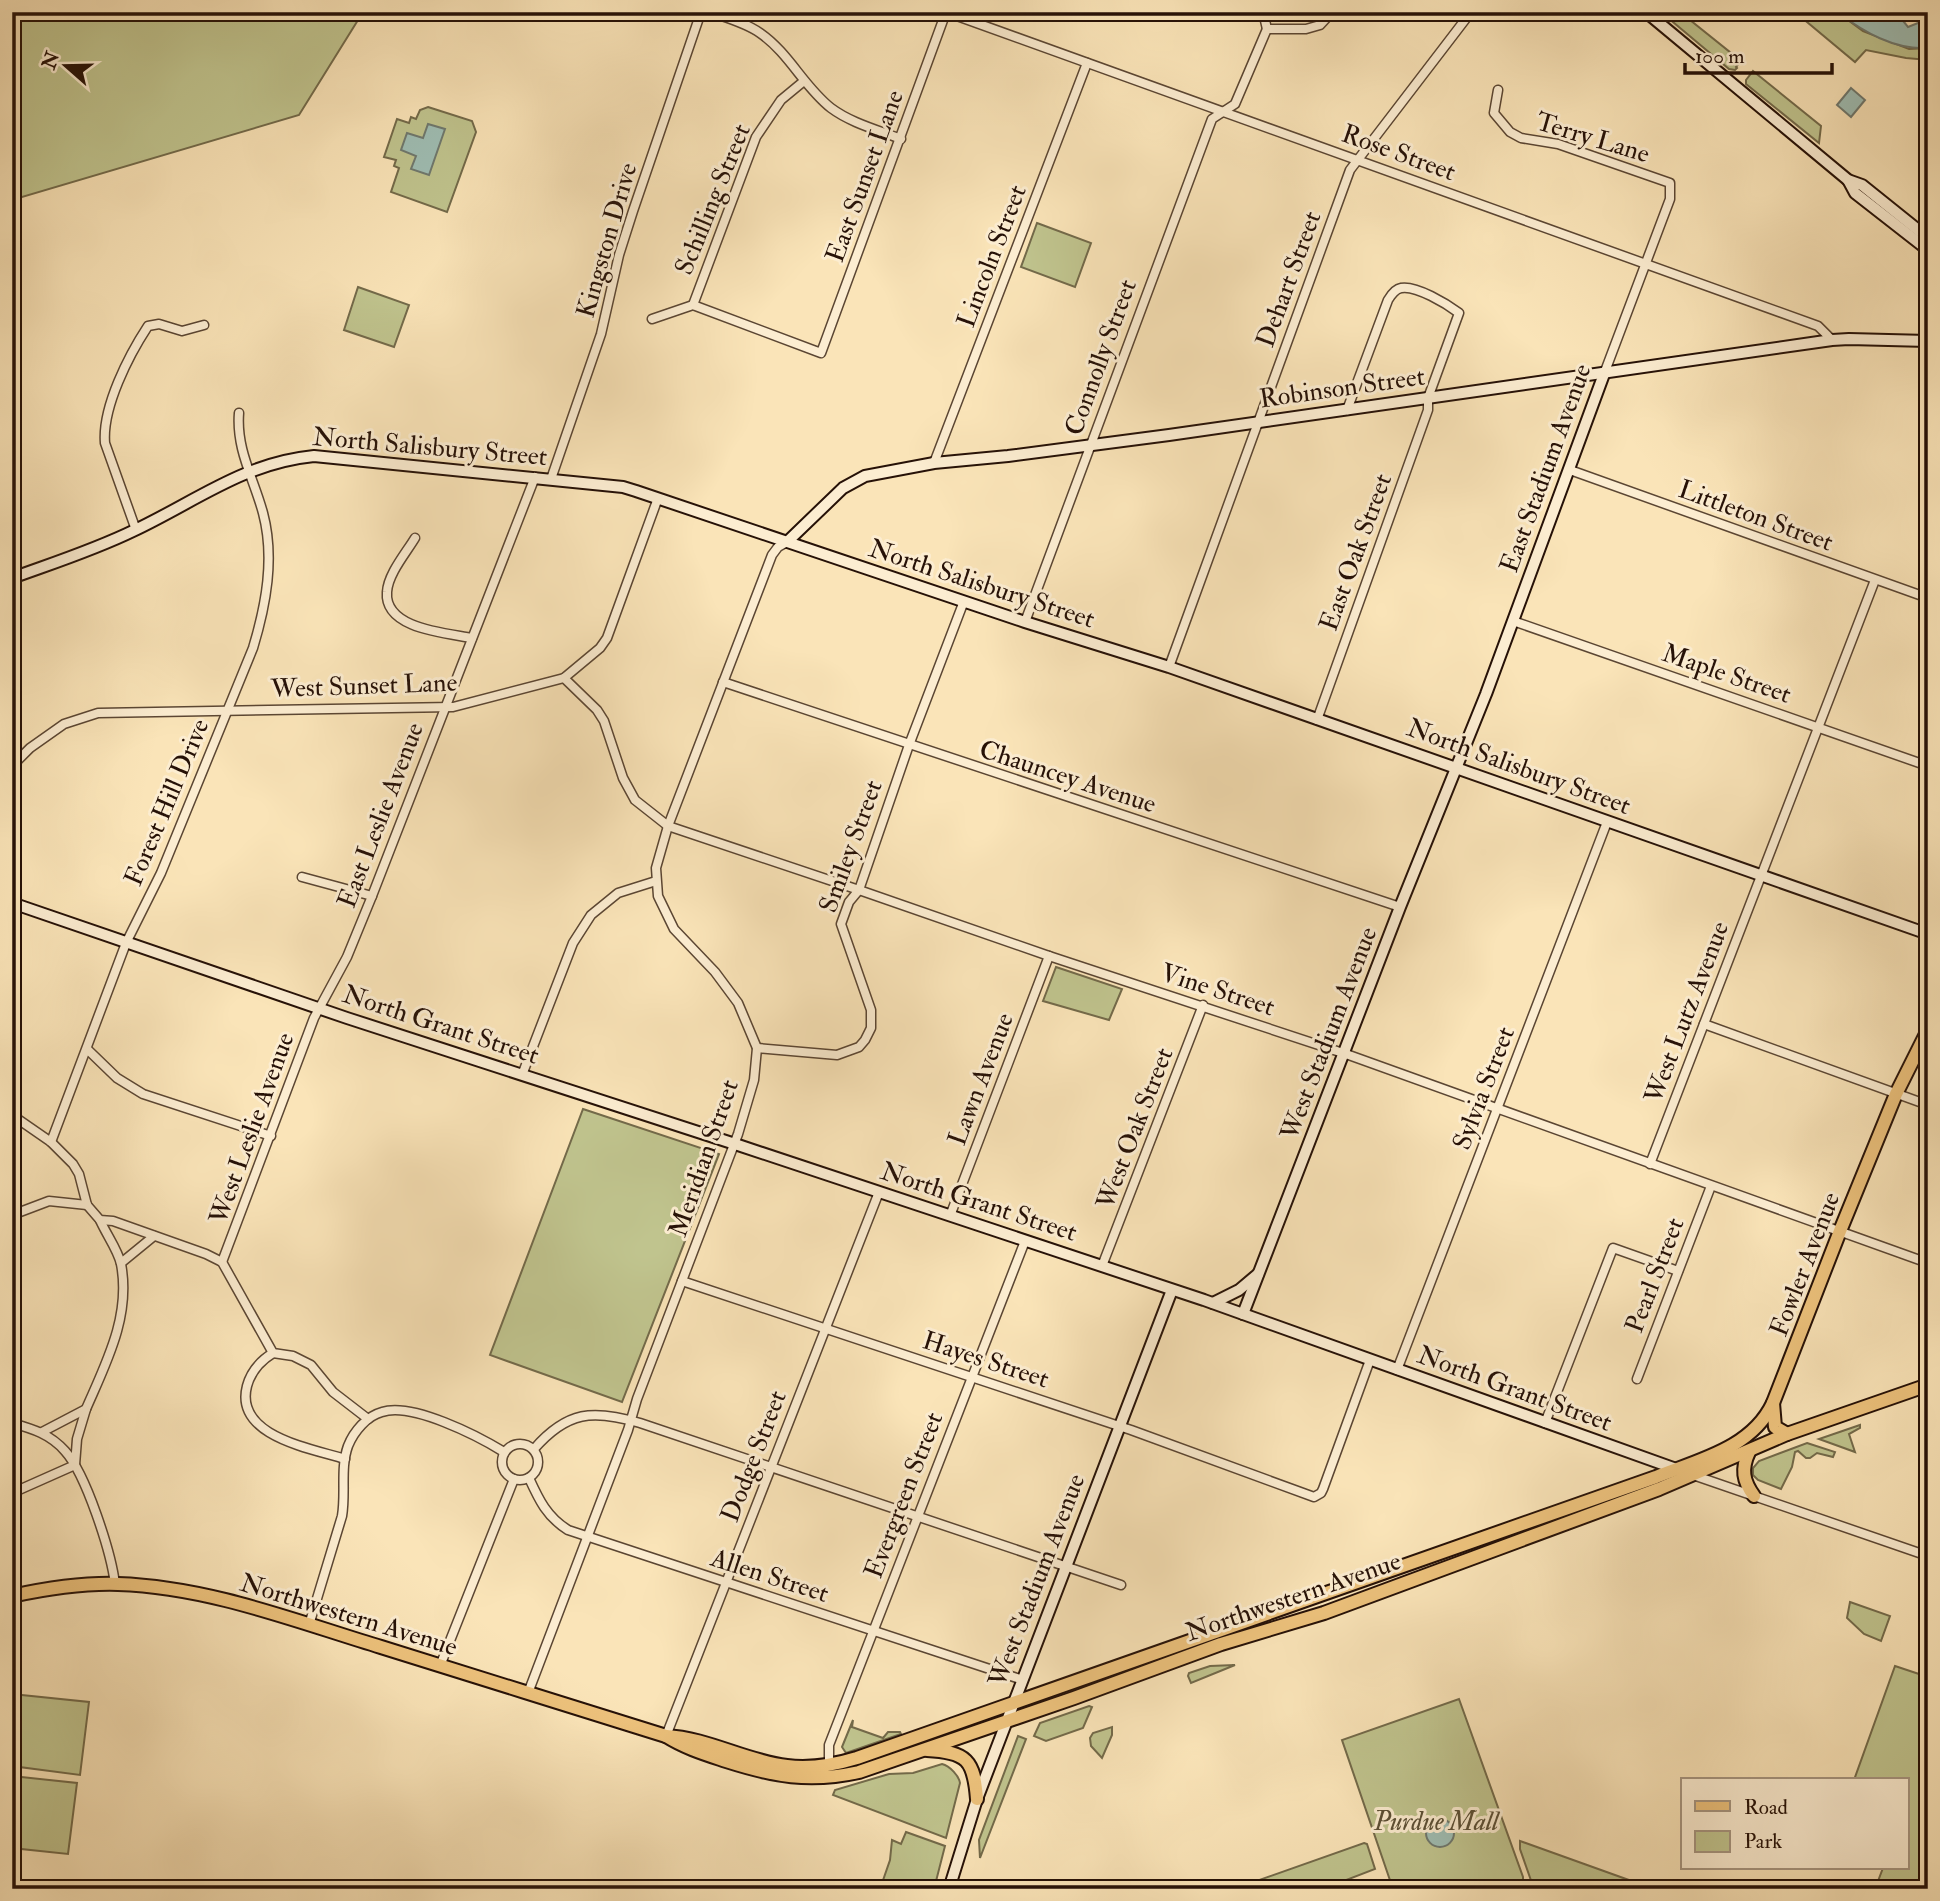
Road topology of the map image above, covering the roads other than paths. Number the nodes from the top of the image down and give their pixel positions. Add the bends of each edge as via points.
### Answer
1 (701, 12) edge
2 (710, 12) edge
3 (946, 12) edge
4 (1263, 12) edge
5 (1332, 12) edge
6 (1471, 12) edge
7 (1646, 12) edge
8 (1268, 29) junction
9 (1087, 63) junction
10 (804, 81) junction
11 (1498, 90) dead end
12 (1221, 111) junction
13 (901, 139) junction
14 (1357, 159) junction
15 (1848, 180) junction
16 (1670, 183) joint
17 (1928, 238) edge
18 (1928, 250) edge
19 (1645, 265) junction
20 (693, 305) junction
21 (652, 319) dead end
22 (204, 325) dead end
23 (1832, 340) junction
24 (1928, 341) edge
25 (1604, 374) junction
26 (1428, 398) junction
27 (1347, 410) junction
28 (239, 413) dead end
29 (1259, 421) junction
30 (1090, 445) junction
31 (934, 463) junction
32 (248, 470) junction
33 (1570, 470) junction
34 (535, 477) junction
35 (551, 479) junction
36 (658, 498) junction
37 (136, 530) junction
38 (415, 538) dead end
39 (787, 542) junction
40 (12, 578) edge
41 (1875, 580) junction
42 (1928, 598) edge
43 (964, 601) junction
44 (1513, 621) junction
45 (1025, 622) junction
46 (472, 638) junction
47 (1168, 667) junction
48 (564, 678) junction
49 (723, 682) junction
50 (445, 708) junction
51 (227, 709) junction
52 (1317, 720) junction
53 (1817, 727) junction
54 (909, 746) junction
55 (12, 766) edge
56 (1928, 766) edge
57 (1457, 768) junction
58 (1608, 822) junction
59 (668, 826) junction
60 (1761, 875) junction
61 (302, 877) dead end
62 (656, 881) junction
63 (859, 890) junction
64 (372, 896) junction
65 (12, 903) edge
66 (1400, 907) junction
67 (1928, 918) edge
68 (1925, 933) edge
69 (126, 943) junction
70 (1049, 956) junction
71 (1203, 1005) junction
72 (318, 1008) junction
73 (1704, 1024) junction
74 (1928, 1030) edge
75 (757, 1048) junction
76 (87, 1049) junction
77 (1346, 1054) junction
78 (522, 1075) junction
79 (1896, 1094) junction
80 (1928, 1105) edge
81 (1497, 1109) junction
82 (12, 1115) edge
83 (271, 1136) junction
84 (51, 1142) junction
85 (734, 1143) junction
86 (1650, 1164) junction
87 (1711, 1186) junction
88 (879, 1192) junction
89 (87, 1205) junction
90 (12, 1215) edge
91 (950, 1216) junction
92 (100, 1220) junction
93 (1840, 1231) junction
94 (154, 1236) junction
95 (1025, 1241) junction
96 (121, 1262) junction
97 (222, 1262) junction
98 (1928, 1263) edge
99 (1102, 1266) junction
100 (1678, 1271) junction
101 (1260, 1272) junction
102 (682, 1281) junction
103 (1172, 1290) junction
104 (1213, 1303) junction
105 (1243, 1314) junction
106 (825, 1329) junction
107 (273, 1353) junction
108 (1370, 1360) junction
109 (1397, 1370) junction
110 (971, 1376) junction
111 (1637, 1379) dead end
112 (1928, 1385) edge
113 (1773, 1403) junction
114 (86, 1409) junction
115 (368, 1419) junction
116 (631, 1420) junction
117 (12, 1423) edge
118 (1545, 1423) junction
119 (1120, 1426) junction
120 (42, 1432) junction
121 (1787, 1434) junction
122 (534, 1449) junction
123 (1749, 1451) junction
124 (505, 1452) junction
125 (345, 1459) junction
126 (75, 1465) junction
127 (771, 1467) junction
128 (1675, 1469) junction
129 (1693, 1475) junction
130 (529, 1478) junction
131 (513, 1479) junction
132 (12, 1493) edge
133 (1754, 1496) junction
134 (919, 1515) junction
135 (588, 1537) junction
136 (1928, 1556) edge
137 (1066, 1565) junction
138 (726, 1583) junction
139 (115, 1584) junction
140 (1121, 1585) dead end
141 (12, 1596) edge
142 (309, 1625) junction
143 (873, 1631) junction
144 (440, 1665) junction
145 (1023, 1680) junction
146 (528, 1693) junction
147 (1015, 1701) junction
148 (1008, 1720) junction
149 (666, 1736) junction
150 (923, 1750) junction
151 (829, 1765) junction
152 (977, 1799) junction
153 (949, 1889) edge

1 - 35 street, Kingston Drive via 633,211 601,334
2 - 10 street via 760,32
3 - 9 street, Rose Street
3 - 13 street, East Sunset Lane
4 - 8 street
5 - 8 street via 1313,27
6 - 14 street, Dehart Street
7 - 15 street
8 - 12 street, Connolly Street via 1235,104
9 - 12 street, Rose Street
9 - 31 street, Lincoln Street
10 - 13 street via 844,116
10 - 20 street, Schilling Street via 781,100 756,137
11 - 16 street, Terry Lane via 1494,113 1521,138 1558,144
12 - 14 street, Rose Street
12 - 30 street, Connolly Street via 1212,119
13 - 20 street, East Sunset Lane via 821,354
14 - 19 street, Rose Street
14 - 29 street, Dehart Street
15 - 17 street via 1862,185
15 - 18 street via 1855,193
16 - 19 street, East Stadium Avenue via 1670,199
19 - 23 street, Rose Street via 1818,326
19 - 25 street, East Stadium Avenue
20 - 21 street
22 - 37 street via 182,331 159,324 148,326 110,401 105,443
23 - 24 street, Robinson Street
23 - 25 street, Robinson Street
25 - 26 street, Robinson Street
25 - 33 street, East Stadium Avenue
26 - 27 street, Robinson Street
26 - 27 street, East Oak Street via 1459,313 1417,291 1401,288 1388,300
26 - 52 street, East Oak Street via 1428,410
27 - 29 street, Robinson Street
28 - 32 street, Forest Hill Drive via 239,439
29 - 30 street, Robinson Street
29 - 47 street, Dehart Street
30 - 31 street, Robinson Street
30 - 45 street, Connolly Street
31 - 39 street, Robinson Street via 857,479
32 - 34 street, North Salisbury Street via 314,456
32 - 37 street, North Salisbury Street
32 - 51 street, Forest Hill Drive via 267,535 266,595 253,648
33 - 41 street, Littleton Street
33 - 44 street, East Stadium Avenue
34 - 35 street, North Salisbury Street
34 - 46 street, East Leslie Avenue
35 - 36 street, North Salisbury Street via 623,487
36 - 39 street, North Salisbury Street
36 - 48 street, West Sunset Lane via 607,638
37 - 40 street, North Salisbury Street
38 - 46 street via 389,584 389,608 411,624
39 - 43 street, North Salisbury Street
39 - 49 street, Meridian Street via 772,555
41 - 42 street, Littleton Street
41 - 53 street, West Lutz Avenue
43 - 45 street, North Salisbury Street
43 - 54 street, Smiley Street
44 - 53 street, Maple Street
44 - 57 street, East Stadium Avenue
45 - 47 street, North Salisbury Street
46 - 50 street, East Leslie Avenue
47 - 52 street, North Salisbury Street
48 - 50 street, West Sunset Lane
48 - 59 street, Vine Street via 604,721 635,800
49 - 54 street, Chauncey Avenue
49 - 59 street, Meridian Street
50 - 51 street, West Sunset Lane
50 - 64 street, East Leslie Avenue
51 - 55 street, West Sunset Lane via 121,711 81,718 47,735
51 - 69 street, Forest Hill Drive via 161,873
52 - 57 street, North Salisbury Street
53 - 56 street, Maple Street
53 - 60 street, West Lutz Avenue
54 - 63 street, Smiley Street
54 - 66 street, Chauncey Avenue
57 - 58 street, North Salisbury Street
57 - 66 street, West Stadium Avenue
58 - 60 street, North Salisbury Street
58 - 81 street, Sylvia Street
59 - 62 street, Meridian Street
59 - 63 street, Vine Street
60 - 68 street, North Salisbury Street
60 - 73 street, West Lutz Avenue
61 - 64 street
62 - 75 street, Meridian Street via 670,922 738,1003
62 - 78 street via 618,893 591,915 573,943
63 - 70 street, Vine Street
63 - 75 street, Smiley Street via 841,924 871,1010 871,1028 865,1040 837,1055
64 - 72 street, East Leslie Avenue
65 - 69 street, North Grant Street
66 - 77 street, West Stadium Avenue
67 - 68 street
69 - 72 street, North Grant Street
69 - 76 street, Forest Hill Drive
70 - 71 street, Vine Street
70 - 91 street, Lawn Avenue
71 - 77 street, Vine Street
71 - 99 street, West Oak Street
72 - 78 street, North Grant Street
72 - 83 street, West Leslie Avenue
73 - 79 street
73 - 86 street, West Lutz Avenue
74 - 79 main road, Fowler Avenue
75 - 85 street, Meridian Street via 754,1080
76 - 83 street via 117,1078 143,1094
76 - 84 street, Forest Hill Drive
77 - 81 street, Vine Street
77 - 101 street, West Stadium Avenue
78 - 85 street, North Grant Street
79 - 80 street
79 - 93 main road, Fowler Avenue
81 - 86 street, Vine Street
81 - 109 street, Sylvia Street
82 - 84 street
83 - 97 street, West Leslie Avenue
84 - 89 street via 79,1174
85 - 88 street, North Grant Street
85 - 102 street, Meridian Street
86 - 87 street, Vine Street
87 - 93 street, Vine Street
87 - 100 street, Pearl Street
88 - 91 street, North Grant Street
88 - 106 street, Dodge Street
89 - 90 street via 49,1201
89 - 92 street
91 - 95 street, North Grant Street
92 - 94 street
92 - 96 street
93 - 98 street, Vine Street
93 - 113 main road, Fowler Avenue
94 - 96 street
94 - 97 street
95 - 99 street, North Grant Street
95 - 110 street, Evergreen Street
96 - 114 street via 123,1309 118,1331
97 - 107 street
99 - 103 street, North Grant Street
100 - 111 street, Pearl Street
100 - 118 street via 1613,1248
101 - 104 street
101 - 105 street, West Stadium Avenue
102 - 106 street, Hayes Street
102 - 116 street, Meridian Street
103 - 104 street, North Grant Street
103 - 119 street, West Stadium Avenue
104 - 105 street, North Grant Street
105 - 108 street, North Grant Street
106 - 110 street, Hayes Street
106 - 127 street, Dodge Street
107 - 115 street via 310,1365 333,1392
107 - 125 street via 263,1359 248,1382 245,1395 251,1417 272,1435
108 - 109 street, North Grant Street
108 - 119 street, Hayes Street via 1321,1493 1310,1496
109 - 118 street, North Grant Street
110 - 119 street, Hayes Street
110 - 134 street, Evergreen Street
112 - 121 main road, Northwestern Avenue
113 - 121 main road via 1775,1427
113 - 128 main road, Fowler Avenue via 1762,1423 1742,1441
114 - 120 street
114 - 126 street via 76,1439
115 - 124 street via 397,1410 414,1413 465,1430
115 - 125 street via 355,1432
116 - 122 street via 604,1414 575,1417 548,1433
116 - 127 street
116 - 135 street, Meridian Street
117 - 120 street
118 - 128 street, North Grant Street
119 - 137 street, West Stadium Avenue
120 - 126 street via 66,1451
121 - 123 main road, Northwestern Avenue
122 - 124 street via 519,1443
122 - 130 street via 538,1464
123 - 129 main road, Northwestern Avenue
123 - 133 main road via 1743,1473
124 - 131 street via 503,1467
125 - 142 street via 342,1516
126 - 132 street
126 - 139 street
127 - 134 street
127 - 138 street, Dodge Street
128 - 129 street, North Grant Street
128 - 147 main road, Northwestern Avenue
129 - 133 street, North Grant Street
129 - 148 main road, Northwestern Avenue via 1324,1613 1221,1644
130 - 131 street
130 - 135 street, Allen Street via 554,1521
131 - 144 street
133 - 136 street, North Grant Street
134 - 137 street
134 - 143 street, Evergreen Street
135 - 138 street, Allen Street
135 - 146 street, Meridian Street
137 - 140 street
137 - 145 street, West Stadium Avenue
138 - 143 street, Allen Street
138 - 149 street, Dodge Street
139 - 141 main road, Northwestern Avenue
139 - 142 main road, Northwestern Avenue via 194,1593
142 - 144 main road, Northwestern Avenue
143 - 145 street, Allen Street
143 - 151 street, Evergreen Street via 829,1745
144 - 146 main road, Northwestern Avenue
145 - 147 street, West Stadium Avenue
146 - 149 main road, Northwestern Avenue
147 - 148 street, West Stadium Avenue
147 - 151 main road, Northwestern Avenue
148 - 150 main road, Northwestern Avenue
148 - 152 street, West Stadium Avenue
149 - 150 main road, Northwestern Avenue via 683,1747 758,1771 808,1779 859,1772
149 - 151 main road, Northwestern Avenue via 687,1737 778,1765
150 - 152 main road via 951,1752 966,1759 975,1777
152 - 153 street, West Stadium Avenue

